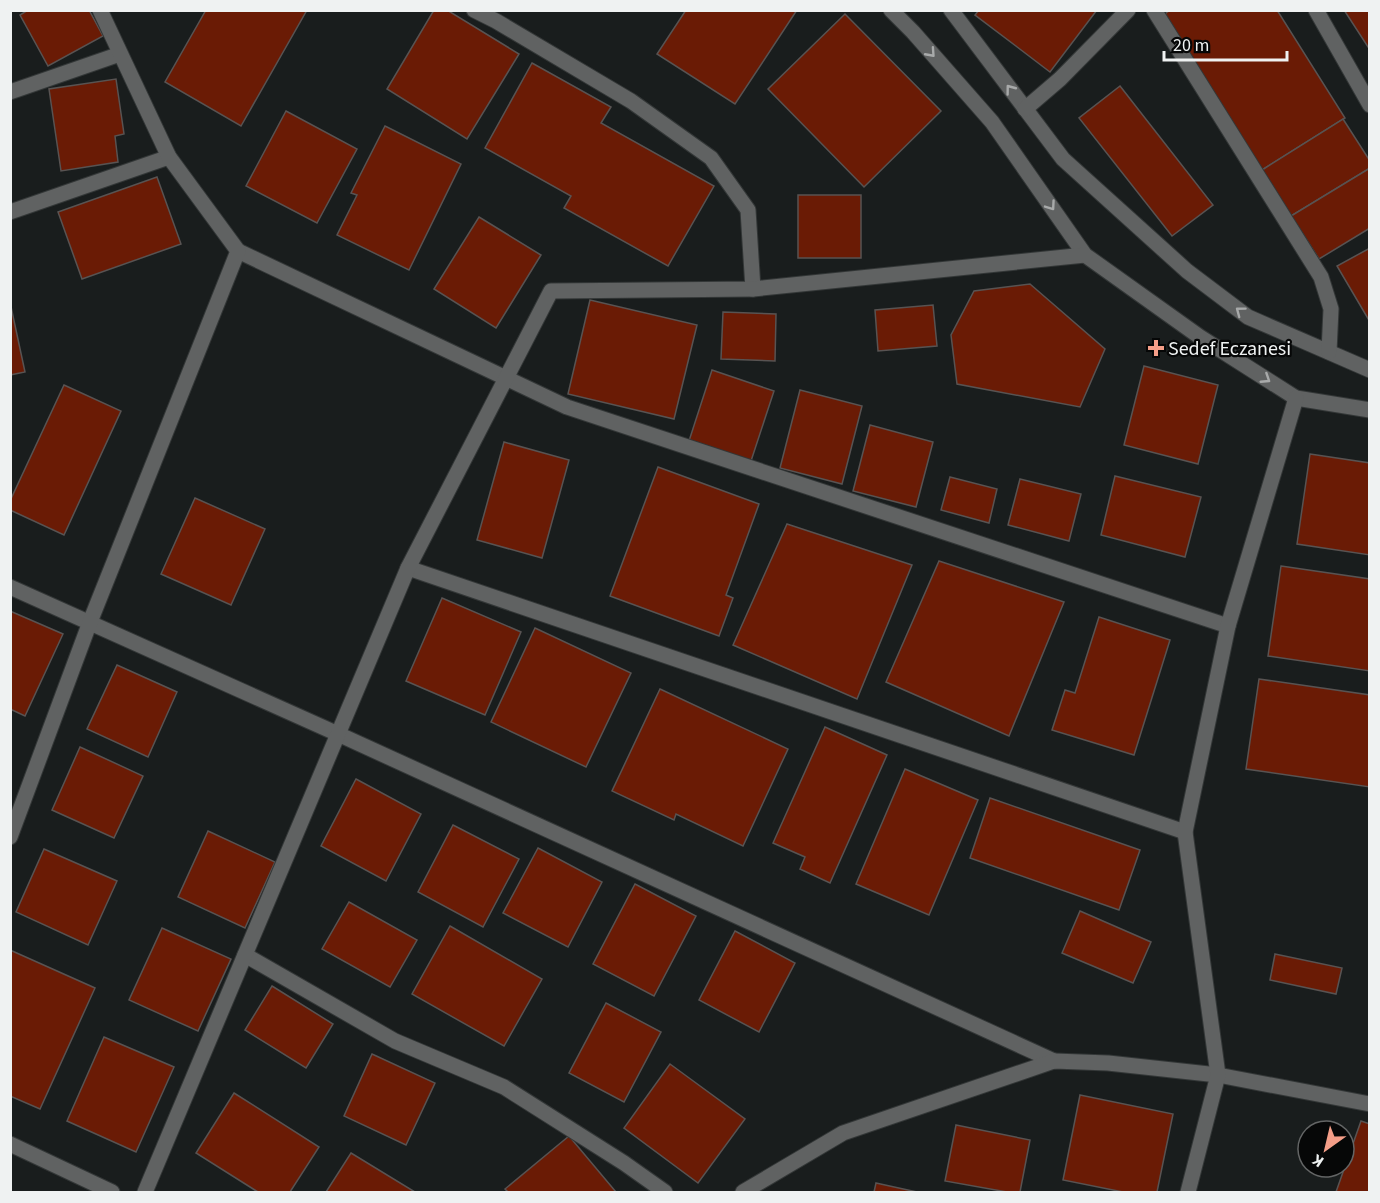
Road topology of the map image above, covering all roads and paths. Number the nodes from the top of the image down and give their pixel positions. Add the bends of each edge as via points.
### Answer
1 (100, 10) edge
2 (474, 10) edge
3 (891, 10) edge
4 (951, 10) edge
5 (1128, 10) edge
6 (1155, 10) edge
7 (1316, 10) edge
8 (120, 54) junction
9 (10, 92) edge
10 (1370, 105) edge
11 (1025, 109) junction
12 (169, 157) junction
13 (10, 212) edge
14 (238, 251) junction
15 (1085, 255) junction
16 (753, 289) junction
17 (1329, 352) junction
18 (1370, 370) edge
19 (508, 378) junction
20 (1296, 398) junction
21 (1370, 410) edge
22 (408, 568) junction
23 (10, 587) edge
24 (90, 622) junction
25 (1228, 626) junction
26 (338, 734) junction
27 (1185, 832) junction
28 (10, 837) edge
29 (245, 955) junction
30 (1054, 1061) junction
31 (1218, 1075) junction
32 (1370, 1104) edge
33 (10, 1144) edge
34 (112, 1192) edge
35 (145, 1192) edge
36 (665, 1192) edge
37 (742, 1192) edge
38 (1188, 1192) edge

1 - 8 street
2 - 16 street via 632,101 711,158 748,210
3 -> 15 street via 992,122
11 -> 4 street
5 - 11 street
6 - 17 street via 1321,277 1331,309
7 - 10 street
8 - 9 street
8 - 12 street
17 -> 11 street via 1248,317 1187,271 1063,159
12 - 13 street
12 - 14 street
14 - 19 street
14 - 24 street
15 - 16 street
15 -> 20 street via 1200,337
16 - 19 street via 551,291
17 - 18 street
19 - 22 street
19 - 25 street via 567,407
20 - 21 street
20 - 25 street
22 - 26 street
22 - 27 street
23 - 24 street
24 - 26 street
24 - 28 street
25 - 27 street
26 - 29 street
26 - 30 street
27 - 31 street
29 - 35 street
29 - 36 street via 395,1041 504,1087
30 - 31 street
30 - 37 street via 843,1133
31 - 32 street
31 - 38 street
33 - 34 street

